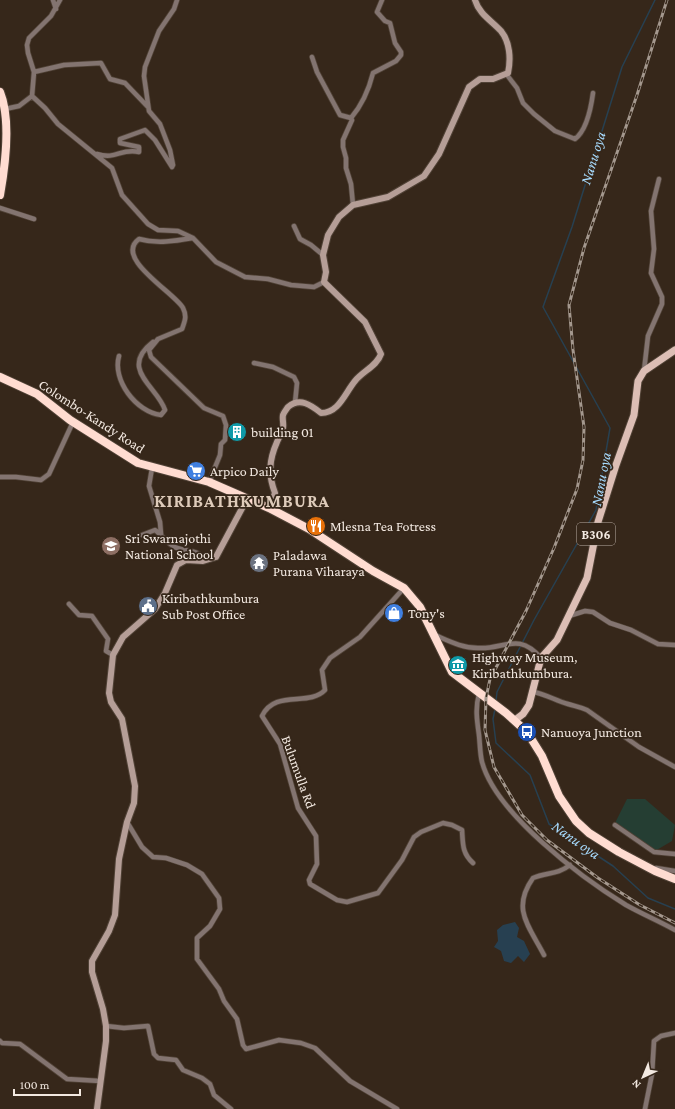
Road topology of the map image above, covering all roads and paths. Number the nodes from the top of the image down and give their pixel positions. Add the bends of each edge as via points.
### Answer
1 (53, 0) edge
2 (60, 0) edge
3 (177, 0) edge
4 (382, 0) edge
5 (475, 0) edge
6 (56, 9) junction
7 (312, 57) dead end
8 (34, 72) junction
9 (507, 75) junction
10 (0, 92) edge
11 (593, 93) dead end
12 (32, 96) junction
13 (148, 107) junction
14 (3, 115) edge
15 (351, 118) junction
16 (93, 153) junction
17 (660, 179) dead end
18 (0, 195) edge
19 (353, 205) junction
20 (0, 208) edge
21 (34, 219) dead end
22 (294, 226) dead end
23 (193, 238) junction
24 (323, 255) junction
25 (324, 282) junction
26 (158, 339) junction
27 (675, 350) edge
28 (119, 356) dead end
29 (254, 363) dead end
30 (644, 371) junction
31 (0, 377) edge
32 (295, 403) junction
33 (73, 422) junction
34 (152, 468) junction
35 (0, 477) edge
36 (210, 482) junction
37 (246, 500) junction
38 (269, 508) junction
39 (160, 532) junction
40 (142, 535) dead end
41 (202, 561) junction
42 (404, 588) junction
43 (69, 604) dead end
44 (569, 616) junction
45 (434, 635) junction
46 (675, 645) edge
47 (114, 655) junction
48 (541, 658) junction
49 (533, 692) junction
50 (479, 694) junction
51 (515, 720) junction
52 (675, 767) edge
53 (127, 822) junction
54 (615, 826) dead end
55 (675, 854) edge
56 (628, 857) junction
57 (473, 863) dead end
58 (570, 866) junction
59 (675, 871) edge
60 (675, 879) edge
61 (675, 930) edge
62 (544, 955) dead end
63 (106, 1026) junction
64 (675, 1033) edge
65 (0, 1041) edge
66 (100, 1081) junction
67 (97, 1109) edge
68 (231, 1109) edge
69 (397, 1109) edge
70 (645, 1109) edge

1 - 6 street
2 - 6 street
3 - 13 street via 159,31 145,67
4 - 15 street via 377,12 390,23 401,55 396,61 373,73 370,86
5 - 9 main road via 479,9 506,40 510,61
6 - 8 street via 29,38 28,53
7 - 15 street via 317,72 340,115
8 - 12 street
8 - 13 street via 64,65 101,63 110,79 125,84
9 - 11 street via 517,88 523,103 534,114 555,131 575,139 587,119
9 - 19 main road via 480,80 469,87 439,154 424,176 388,197
10 - 14 highway
12 - 14 street
12 - 16 street via 58,124
13 - 16 street via 164,133 172,167 155,140 145,130 120,139 120,143 124,145 139,147 139,152 129,150 108,158
14 - 18 highway via 5,167
15 - 19 street via 343,147
16 - 23 street via 112,168 122,194 148,224 158,230 178,231
17 - 30 street via 651,211 654,249 651,273 662,297 662,304 648,336
19 - 24 main road via 339,217 328,235
20 - 21 street
22 - 24 street via 300,239 311,244
23 - 25 street via 216,262 246,278 314,287
23 - 26 street via 148,242 139,240 133,248 137,264 183,308 186,319 182,329
24 - 25 main road via 326,272
25 - 32 main road via 365,322 381,354 379,360 355,380 339,404 327,413 321,413 310,404
26 - 28 street via 142,351 139,363 147,386 163,405 165,410 162,415 144,408 125,389 117,371
26 - 36 street via 149,350 151,357 204,408 223,416 226,425 225,440 221,444 220,456
27 - 30 main road
29 - 32 street via 273,367 294,377 297,383
30 - 44 main road, B306 via 638,381 634,415 598,522 587,578
31 - 33 highway, Colombo-Kandy Road via 37,394
32 - 38 main road via 285,410 284,427 273,451 270,480 275,493
33 - 34 highway, Colombo-Kandy Road via 138,463
33 - 35 street via 49,474 41,480
34 - 36 highway, Colombo-Kandy Road
34 - 39 street via 149,486 160,522
36 - 37 highway, Colombo-Kandy Road
37 - 38 highway, Colombo-Kandy Road
37 - 41 main road via 216,557
38 - 42 highway, Colombo-Kandy Road via 309,529
39 - 40 street via 155,530
39 - 41 street via 167,543 200,554
41 - 47 main road via 186,560 177,565 155,609 123,637
42 - 45 highway, Colombo-Kandy Road via 420,607
42 - 57 street, Bulumulla Rd via 360,637 330,658 322,670 325,690 320,695 276,702 266,708 262,716 280,744 298,808 316,836 317,864 309,880 310,884 337,900 346,902 378,893 402,860 414,837 443,823 462,830 463,850
43 - 47 street via 79,615 92,616 108,639 106,651
44 - 46 street via 585,611 593,612 610,623 631,630 658,644
44 - 48 main road, B306 via 557,640
45 - 48 street via 458,645 480,649 509,642 519,643 535,651
45 - 50 highway, Colombo-Kandy Road via 452,672
47 - 53 main road via 109,693 111,702 122,719 135,786 134,803
48 - 49 main road, B306
49 - 51 main road, B306 via 526,711
49 - 52 street via 546,694 587,710 639,747
50 - 51 highway, Colombo-Kandy Road
50 - 58 street via 476,707 482,763 491,781 498,794 533,834
51 - 56 highway, Colombo-Kandy Road via 527,732 542,756 559,796 576,821 588,833
53 - 63 main road via 118,859 115,915 92,961 92,972
53 - 69 street via 142,847 153,857 187,864 202,874 219,898 220,909 210,926 197,938 197,959 237,1019 246,1049 279,1040 315,1048 350,1082
54 - 55 street via 654,852
56 - 59 street via 659,869
56 - 60 highway, Colombo-Kandy Road
58 - 61 street via 627,905
58 - 62 street via 561,872 542,874 533,878 522,901 524,917
63 - 66 main road
63 - 68 street via 148,1026 154,1054 158,1058 176,1060 184,1070 202,1078 210,1084 214,1095
64 - 70 street via 661,1036 654,1042 652,1074
65 - 66 street via 20,1044 67,1079
66 - 67 main road

